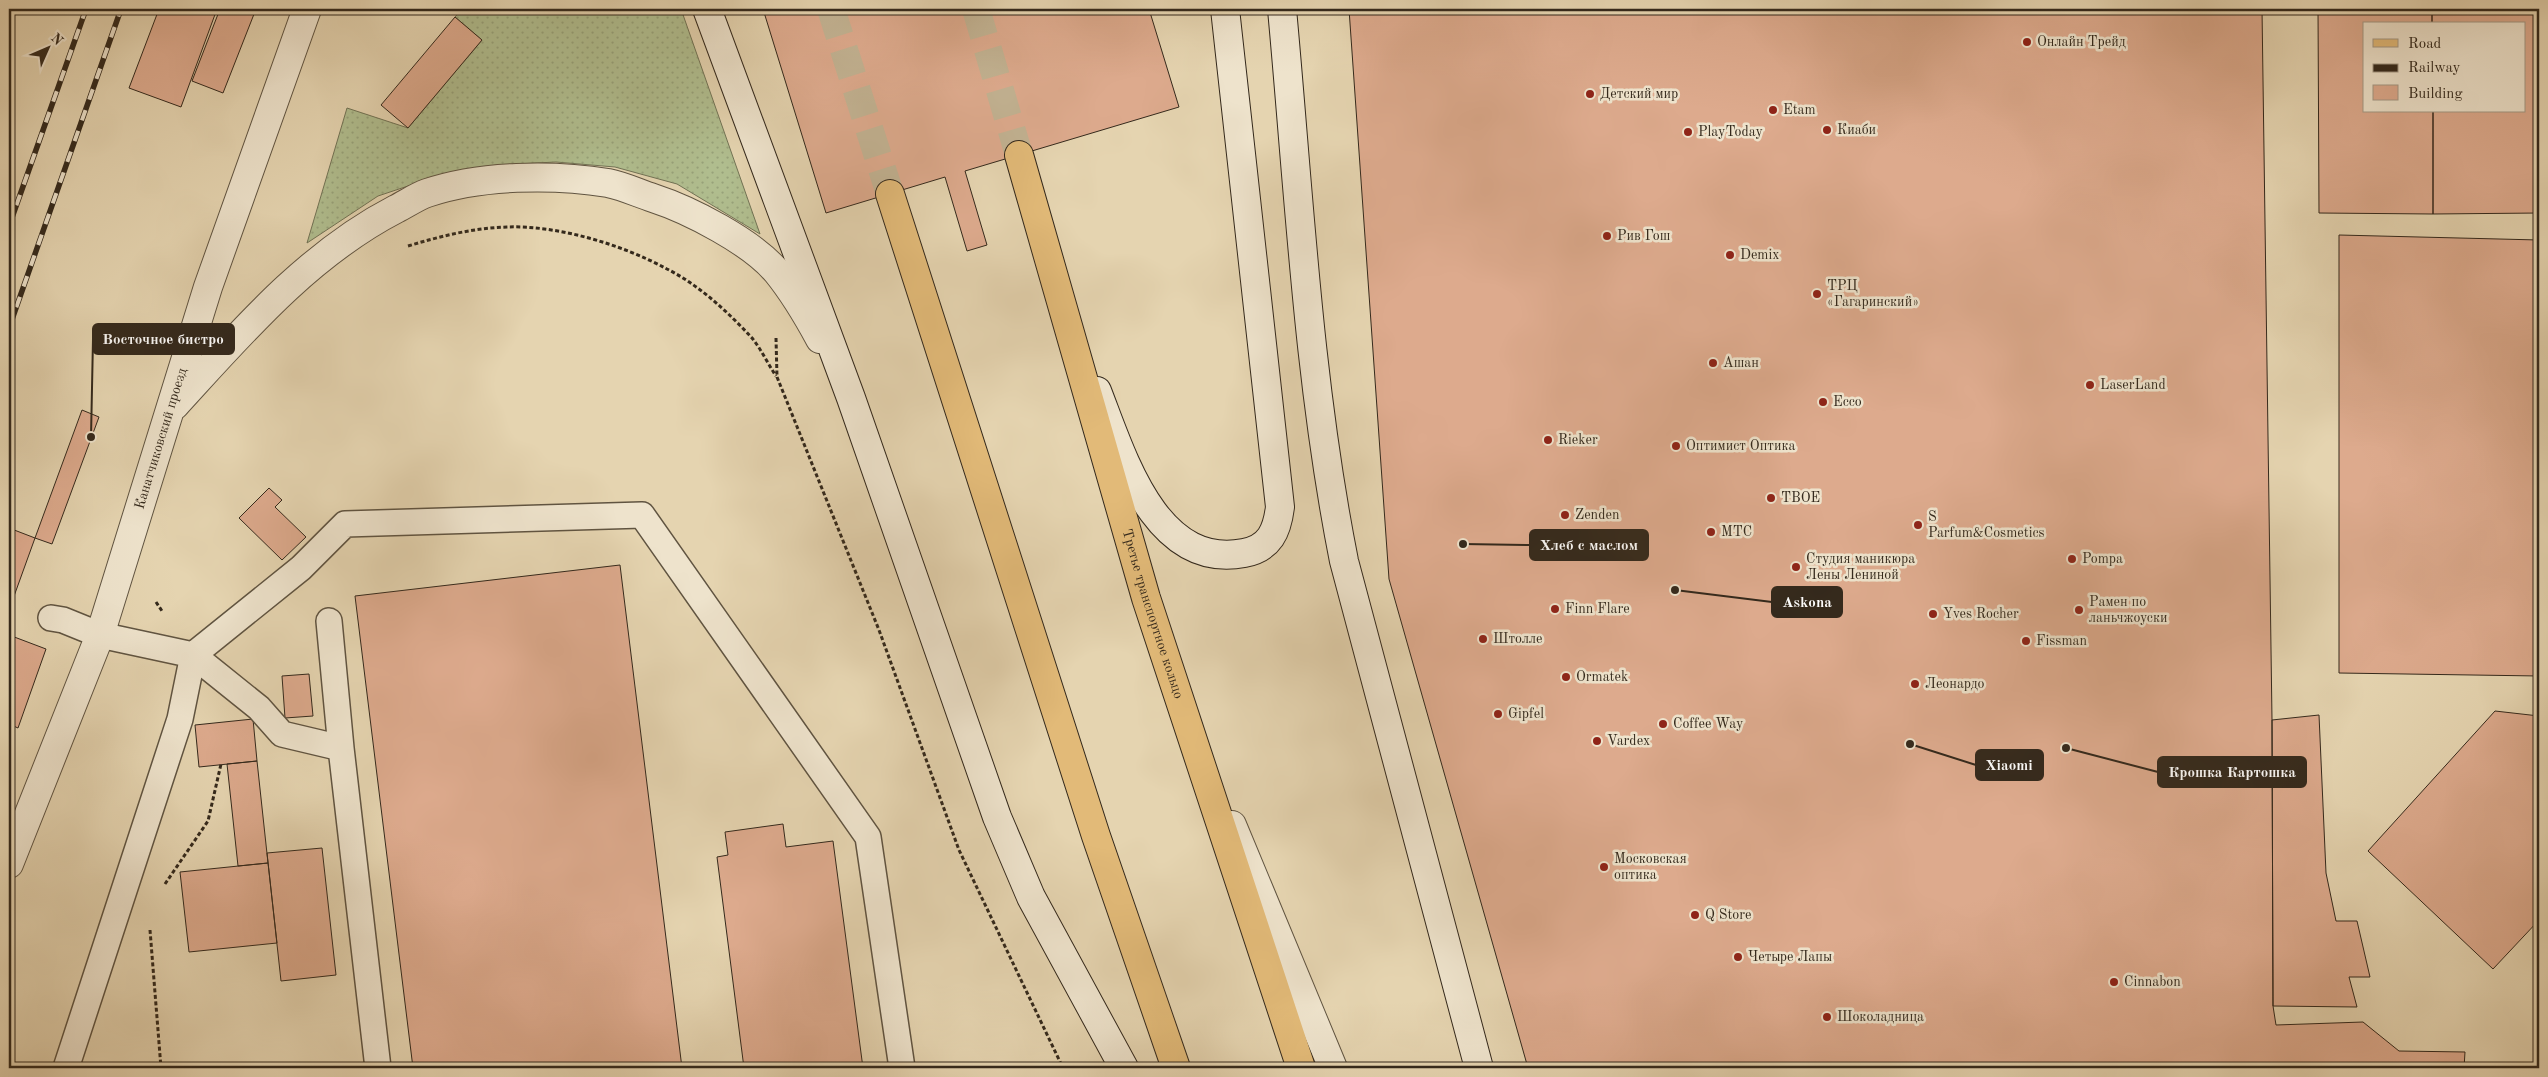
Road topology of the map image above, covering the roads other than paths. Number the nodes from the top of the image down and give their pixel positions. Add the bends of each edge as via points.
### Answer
1 (307, 9) edge
2 (707, 9) edge
3 (1225, 9) edge
4 (1282, 9) edge
5 (1019, 155) tunnel mouth
6 (890, 194) tunnel mouth
7 (1062, 303) junction
8 (851, 398) junction
9 (170, 409) junction
10 (51, 618) dead end
11 (329, 621) dead end
12 (100, 635) junction
13 (193, 655) junction
14 (1176, 689) junction
15 (341, 748) junction
16 (9, 864) edge
17 (66, 1068) edge
18 (378, 1068) edge
19 (902, 1068) edge
20 (1124, 1068) edge
21 (1176, 1068) edge
22 (1300, 1068) edge
23 (1333, 1068) edge
24 (1478, 1068) edge

1 - 9 main road, Канатчиковский проезд via 208,287
2 - 8 main road
3 - 7 main road via 1280,507 1278,525 1270,539 1255,551 1214,554 1190,548 1170,532 1150,509 1128,468
4 - 24 main road via 1319,419 1330,490 1344,561
5 - 7 main road, Третье транспортное кольцо
6 - 21 main road via 1096,836
7 - 14 main road, Третье транспортное кольцо via 1146,598
8 - 9 main road via 804,309 776,271 720,228 670,204 609,183 545,178 502,179 427,193 364,227 336,246 270,304
8 - 20 main road via 997,817 1031,897
9 - 12 main road, Канатчиковский проезд
10 - 12 lane
11 - 15 lane
12 - 13 lane
12 - 16 main road, Канатчиковский проезд
13 - 15 lane via 259,708 282,734
13 - 17 lane via 180,719
13 - 19 lane via 301,568 345,524 642,515 868,837
14 - 22 main road, Третье транспортное кольцо
14 - 23 main road
15 - 18 lane

